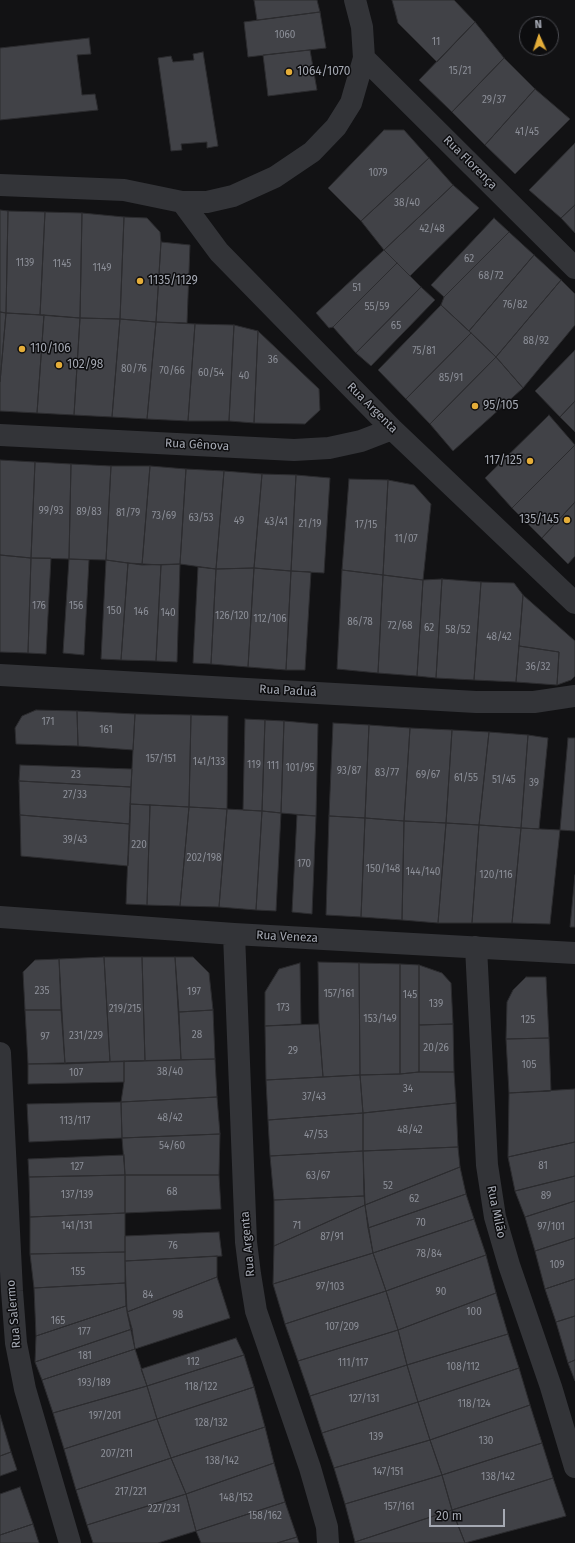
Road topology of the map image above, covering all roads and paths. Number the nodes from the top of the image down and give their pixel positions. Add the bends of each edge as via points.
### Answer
1 (355, 0) edge
2 (364, 58) junction
3 (0, 185) edge
4 (182, 202) junction
5 (575, 268) edge
6 (392, 429) junction
7 (0, 435) edge
8 (575, 602) edge
9 (0, 675) edge
10 (575, 696) edge
11 (0, 917) edge
12 (234, 934) junction
13 (476, 947) junction
14 (575, 953) edge
15 (0, 1053) edge
16 (575, 1467) edge
17 (70, 1543) edge
18 (328, 1543) edge

1 - 2 street via 362,27
2 - 4 street via 351,103 336,127 312,152 275,177 233,196 207,202
2 - 5 street, Rua Florença
3 - 4 street via 124,190
4 - 6 street, Rua Argenta via 219,252
6 - 7 street, Rua Gênova via 361,441 329,448 294,450
6 - 8 street, Rua Argenta
9 - 10 street, Rua Paduá via 476,702 534,702
11 - 12 street, Rua Veneza
12 - 13 street, Rua Veneza
12 - 18 street, Rua Argenta via 246,1242 250,1274 256,1311 310,1468 327,1527
13 - 14 street, Rua Veneza
13 - 16 street, Rua Milão via 487,1165 495,1217
15 - 17 street, Rua Salermo via 16,1343 25,1389

